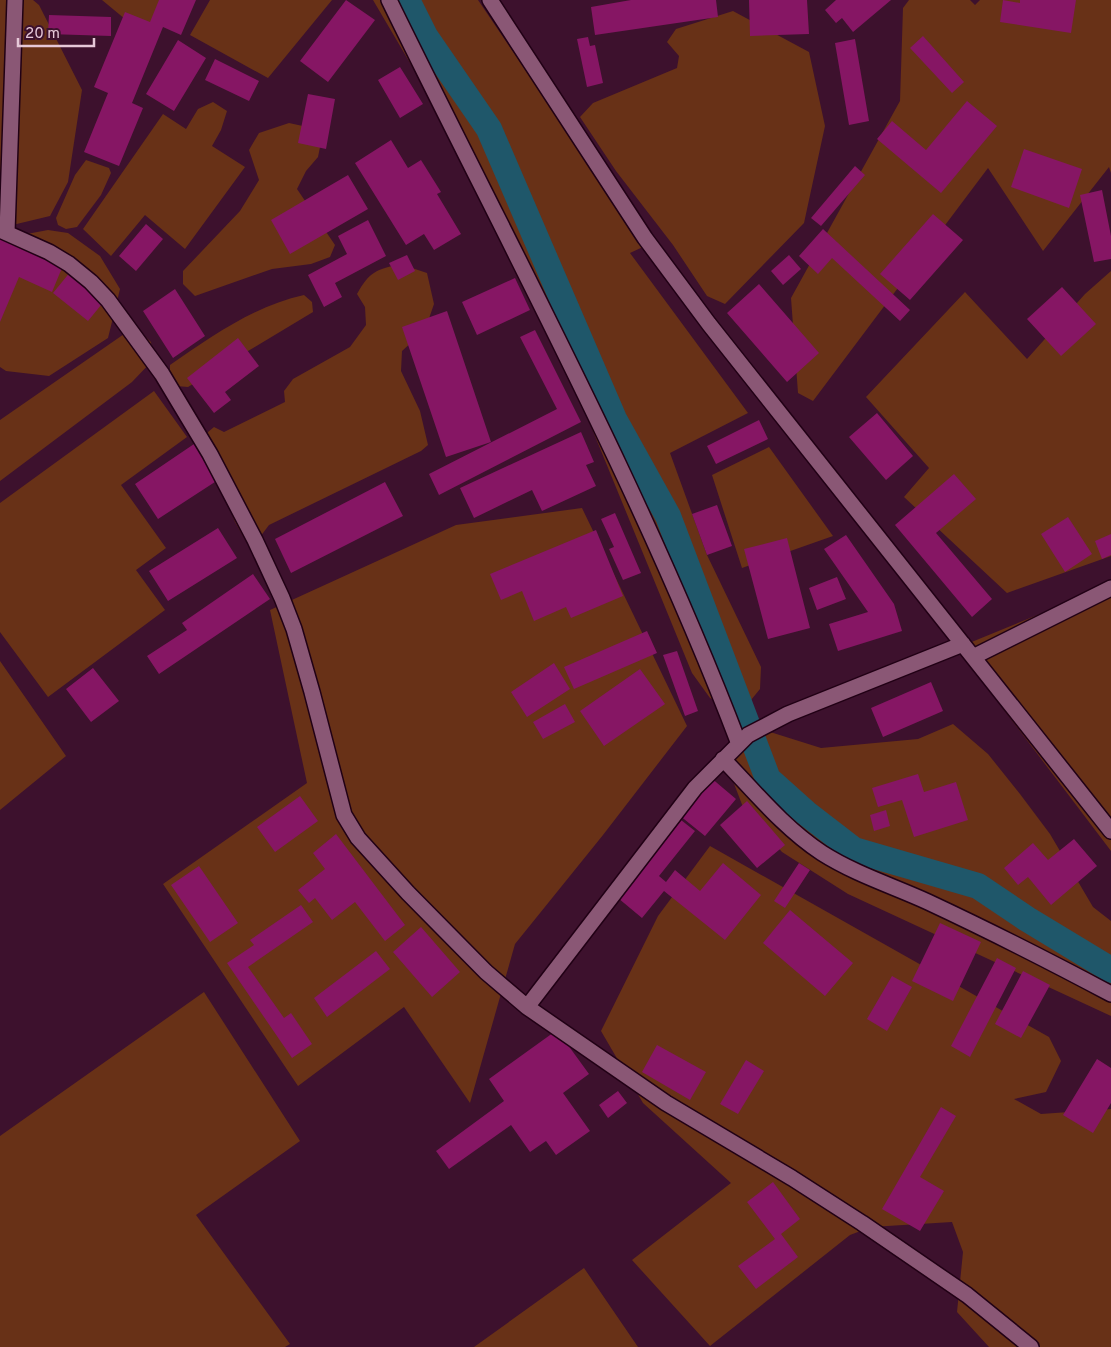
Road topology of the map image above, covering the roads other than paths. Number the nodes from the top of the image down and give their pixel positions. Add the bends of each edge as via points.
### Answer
1 (15, 0) edge
2 (389, 0) edge
3 (490, 0) edge
4 (3, 231) edge
5 (1111, 588) edge
6 (963, 644) junction
7 (973, 657) junction
8 (743, 739) junction
9 (723, 759) junction
10 (1111, 831) edge
11 (1111, 994) edge
12 (526, 1007) junction
13 (1031, 1347) edge

1 - 4 street
2 - 8 street via 640,509
3 - 6 street via 651,246
4 - 12 street via 62,260 91,282 162,374 215,463 282,598 307,674 344,815 358,838 408,893 486,972
5 - 7 street
6 - 7 street
6 - 8 street via 788,714
7 - 10 street
8 - 9 street
9 - 11 street via 793,830 822,853 1032,952
9 - 12 street via 695,788
12 - 13 street via 666,1103 862,1224 967,1295

